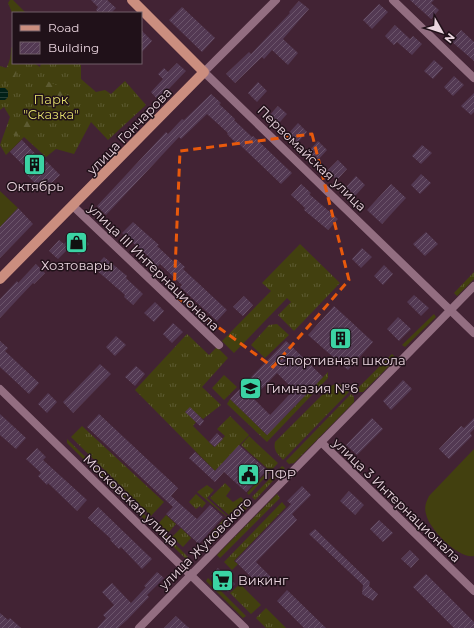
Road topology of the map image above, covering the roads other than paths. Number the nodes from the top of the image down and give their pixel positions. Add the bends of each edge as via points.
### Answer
1 (132, 0) edge
2 (276, 0) edge
3 (394, 0) edge
4 (204, 72) junction
5 (474, 78) edge
6 (73, 206) junction
7 (0, 279) edge
8 (474, 286) edge
9 (451, 310) junction
10 (474, 333) edge
11 (219, 345) dead end
12 (0, 389) edge
13 (321, 442) junction
14 (190, 574) junction
15 (474, 591) edge
16 (138, 628) edge
17 (245, 628) edge

1 - 4 main road, Первомайская улица
2 - 4 street, улица Гончарова
3 - 5 street
4 - 6 main road, улица Гончарова
4 - 9 street, Первомайская улица
6 - 7 main road, улица Гончарова
6 - 11 street, улица III Интернационала
8 - 9 street, улица Жуковского
9 - 10 street, Первомайская улица
9 - 13 street, улица Жуковского
12 - 14 street, Московская улица
13 - 14 street, улица Жуковского
13 - 15 street, улица 3 Интернационала
14 - 16 street, улица Жуковского
14 - 17 street, Московская улица

